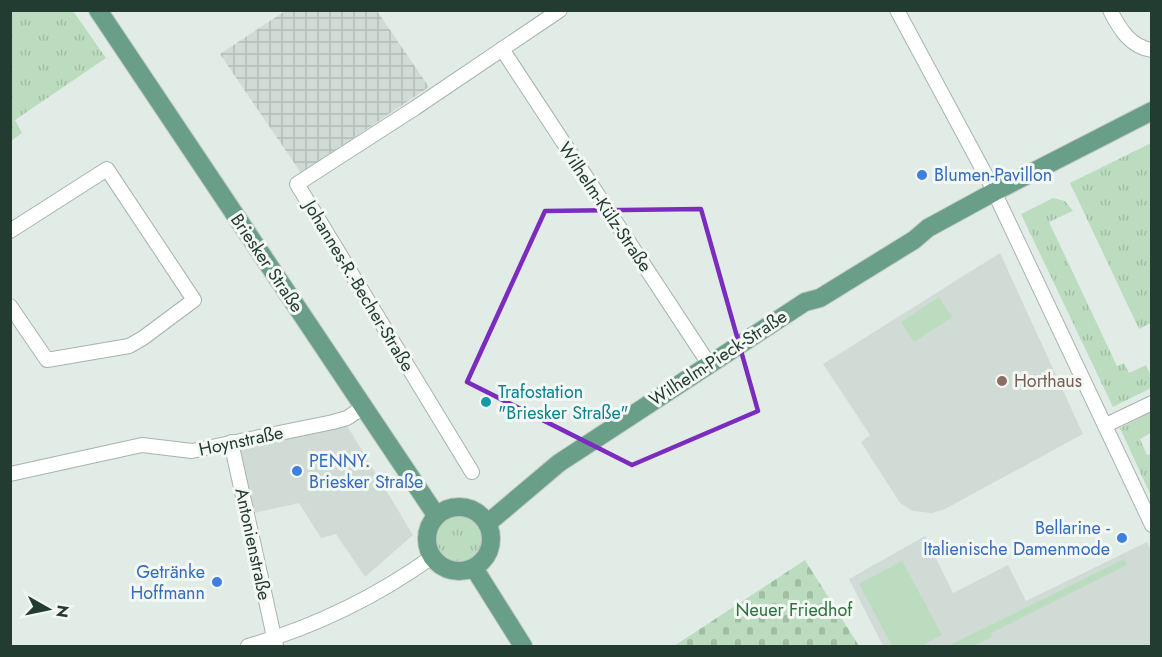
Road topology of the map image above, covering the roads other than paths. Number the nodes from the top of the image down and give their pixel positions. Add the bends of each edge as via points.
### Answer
1 (98, 10) edge
2 (560, 10) edge
3 (897, 10) edge
4 (1110, 10) edge
5 (502, 49) junction
6 (1152, 50) edge
7 (1152, 111) edge
8 (994, 192) junction
9 (10, 231) edge
10 (10, 306) edge
11 (709, 364) junction
12 (1152, 403) edge
13 (363, 408) junction
14 (1106, 425) junction
15 (231, 442) junction
16 (472, 472) dead end
17 (10, 474) edge
18 (435, 515) junction
19 (488, 523) junction
20 (1152, 525) edge
21 (432, 557) junction
22 (474, 568) junction
23 (276, 643) edge
24 (248, 646) edge
25 (523, 646) edge

1 - 13 main road, Briesker Straße
2 - 5 street, Johannes-R.-Becher-Straße
3 - 8 street
4 - 6 street via 1134,44
5 - 11 street, Wilhelm-Külz-Straße
5 - 16 street, Johannes-R.-Becher-Straße via 297,184
7 - 8 main road, Wilhelm-Pieck-Straße
8 - 11 main road, Wilhelm-Pieck-Straße via 928,228 820,298 805,302
8 - 14 street
9 - 10 street via 106,169 194,300 129,346 47,360
11 - 19 main road, Wilhelm-Pieck-Straße via 559,463
12 - 14 street
13 - 15 street, Hoynstraße via 333,422
13 - 18 main road, Briesker Straße
14 - 20 street
15 - 17 street, Hoynstraße via 192,451 142,446
15 - 23 street, Antonienstraße
18 - 19 main road via 461,507 481,514
18 - 21 main road via 426,538
19 - 22 main road via 488,550
21 - 22 main road via 450,569
21 - 23 street via 359,603
22 - 25 main road
23 - 24 street

